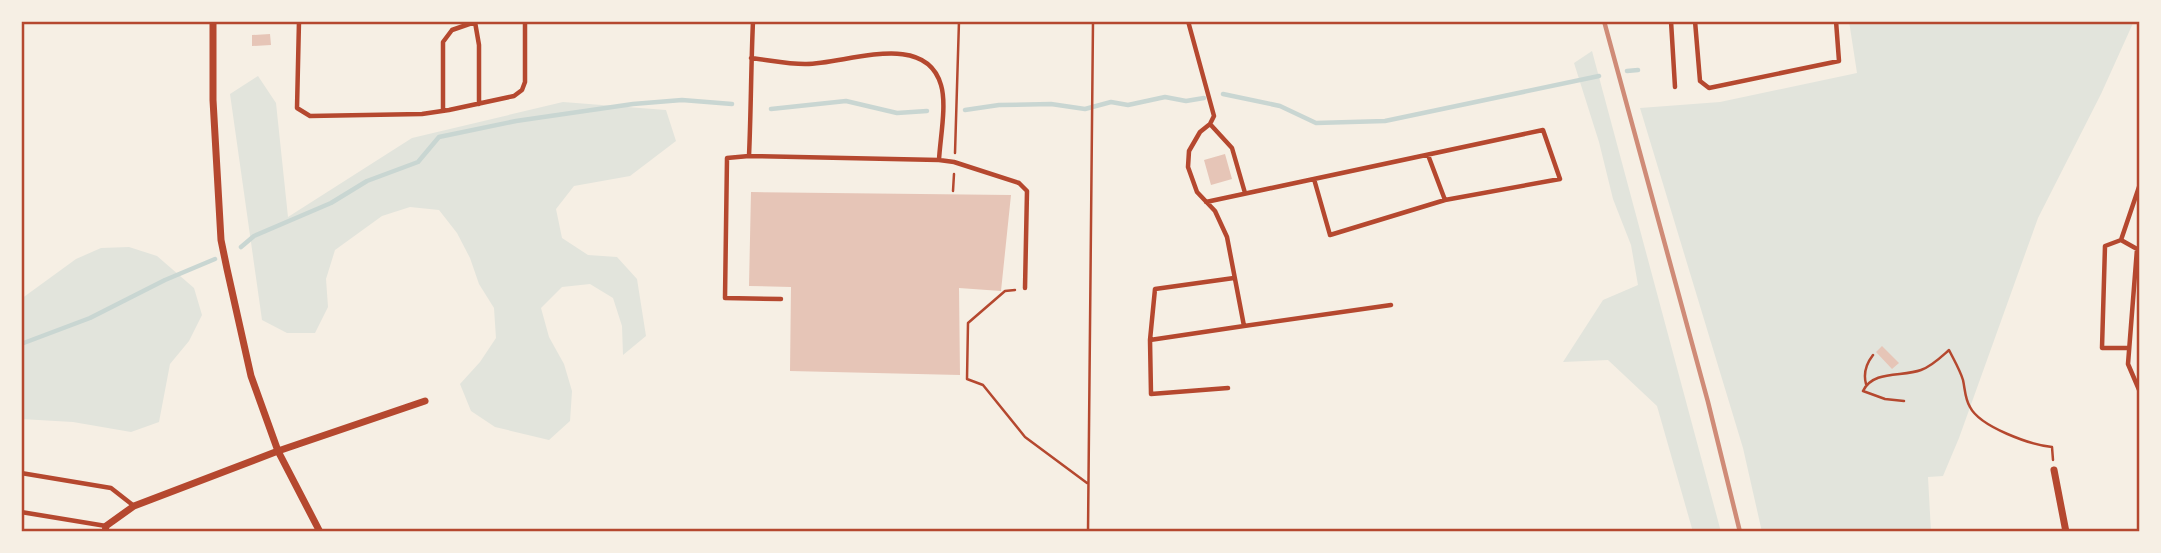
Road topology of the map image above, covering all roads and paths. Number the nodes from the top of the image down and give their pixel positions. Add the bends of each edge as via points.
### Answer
1 (213, 21) edge
2 (299, 21) edge
3 (475, 21) edge
4 (525, 21) edge
5 (752, 21) edge
6 (959, 21) edge
7 (1093, 21) edge
8 (1188, 21) edge
9 (1671, 21) edge
10 (1695, 21) edge
11 (1836, 21) edge
12 (751, 58) junction
13 (1675, 87) dead end
14 (479, 104) junction
15 (443, 111) junction
16 (1210, 124) junction
17 (1428, 155) junction
18 (749, 156) junction
19 (939, 160) junction
20 (954, 162) junction
21 (1314, 179) junction
22 (2140, 184) edge
23 (953, 191) dead end
24 (1245, 193) junction
25 (1445, 201) junction
26 (1206, 202) junction
27 (2121, 240) junction
28 (1234, 278) junction
29 (1025, 288) joint
30 (781, 299) dead end
31 (1391, 305) dead end
32 (1244, 326) junction
33 (1150, 340) junction
34 (2129, 348) junction
35 (1873, 355) dead end
36 (1866, 384) junction
37 (1228, 388) dead end
38 (2140, 391) edge
39 (425, 401) dead end
40 (1904, 401) dead end
41 (278, 451) junction
42 (2051, 467) joint
43 (21, 474) edge
44 (1088, 484) junction
45 (135, 506) junction
46 (21, 512) edge
47 (105, 529) edge
48 (320, 532) edge
49 (1088, 532) edge
50 (2066, 532) edge

1 - 41 street via 221,240 251,376
2 - 15 lane via 300,112 333,117
3 - 14 lane
3 - 15 lane via 452,30 443,42
4 - 14 lane via 522,90
5 - 12 lane
6 - 20 path
7 - 44 path
8 - 16 lane via 1212,106
9 - 13 lane
10 - 11 lane via 1700,81 1709,88 1839,61
12 - 18 lane
12 - 19 lane via 806,64 893,52 925,62 941,84
14 - 15 lane
16 - 24 lane via 1232,148
16 - 26 lane via 1189,151 1188,167
17 - 21 lane
17 - 25 lane
17 - 25 lane via 1543,130 1560,179
18 - 19 lane
18 - 30 lane via 727,158 725,298
19 - 20 lane
20 - 23 path
20 - 29 lane via 1019,183 1027,191
21 - 24 lane
21 - 25 lane via 1330,235
22 - 27 lane
24 - 26 lane
26 - 28 lane via 1227,237
27 - 34 lane via 2137,249
27 - 34 lane via 2105,246 2102,348
28 - 32 lane
28 - 33 lane via 1155,289
29 - 44 path via 1005,291 968,323 967,379 983,385 1025,436
31 - 32 lane
32 - 33 lane
33 - 37 lane via 1151,394
34 - 38 lane via 2128,364
35 - 36 path via 1867,363
36 - 40 path via 1863,391
36 - 42 path via 1921,370 1949,350 1974,415 2015,437 2052,447
39 - 41 street
41 - 45 street
41 - 48 street
42 - 50 street
43 - 45 lane via 111,488
44 - 49 path
45 - 47 street
46 - 47 lane

